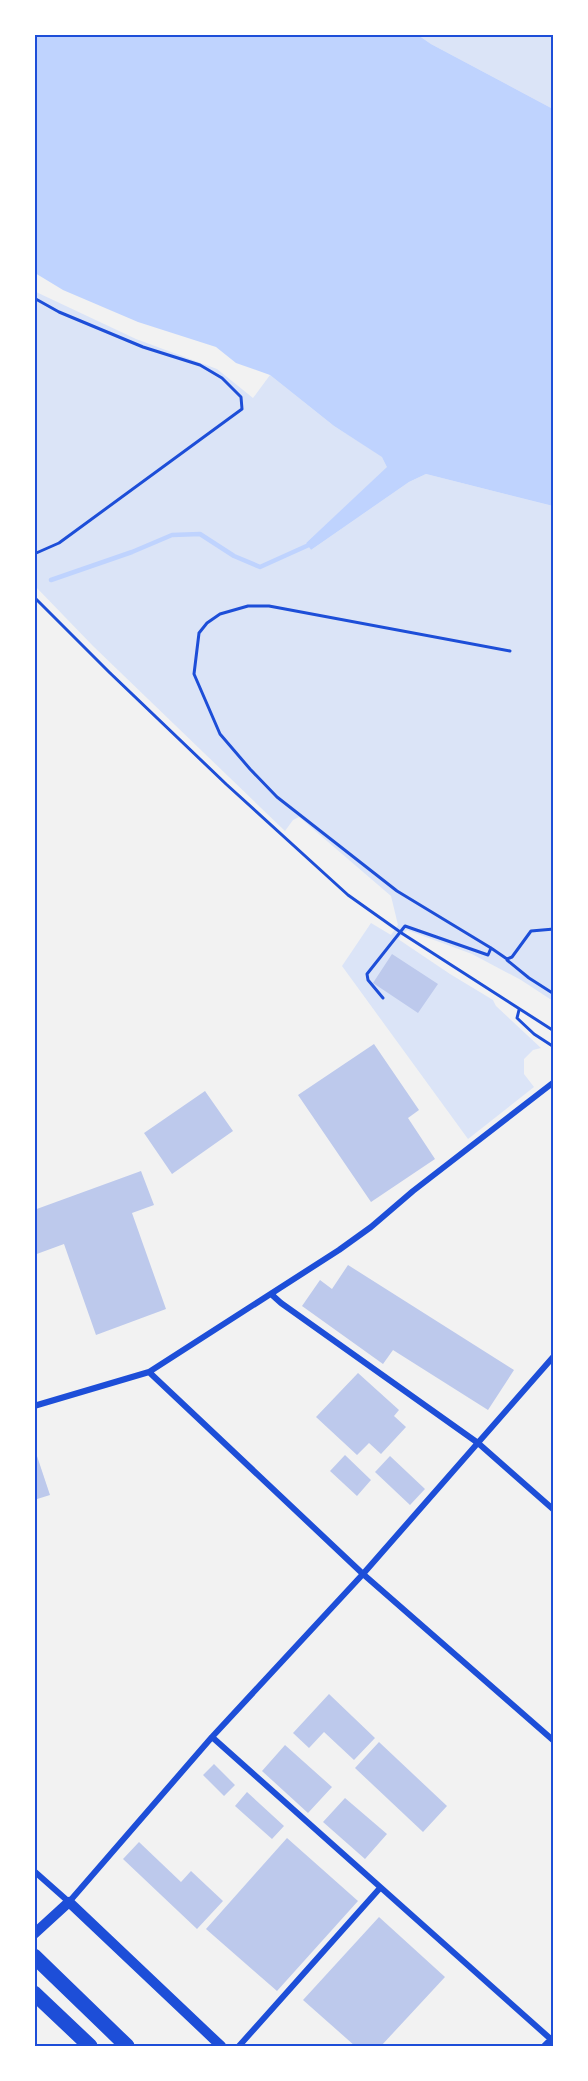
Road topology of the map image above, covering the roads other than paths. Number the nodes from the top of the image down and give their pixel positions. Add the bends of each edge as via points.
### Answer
1 (554, 1082) edge
2 (271, 1294) junction
3 (554, 1356) edge
4 (149, 1372) junction
5 (34, 1406) edge
6 (478, 1443) junction
7 (554, 1510) edge
8 (363, 1574) junction
9 (212, 1737) junction
10 (554, 1741) edge
11 (34, 1871) edge
12 (380, 1888) junction
13 (69, 1902) junction
14 (34, 1934) edge
15 (34, 1956) edge
16 (34, 1993) edge
17 (552, 2040) edge
18 (90, 2046) edge
19 (127, 2046) edge
20 (220, 2046) edge
21 (239, 2046) edge
22 (544, 2046) edge

1 - 2 street via 371,1227
2 - 4 street
2 - 6 street
3 - 6 street
4 - 5 street
4 - 8 street
6 - 7 street
6 - 8 street
8 - 9 street
8 - 10 street
9 - 12 street
9 - 13 street
11 - 13 street
12 - 17 street
12 - 21 street
13 - 14 street
13 - 20 street
15 - 19 highway
16 - 18 highway
17 - 22 street

